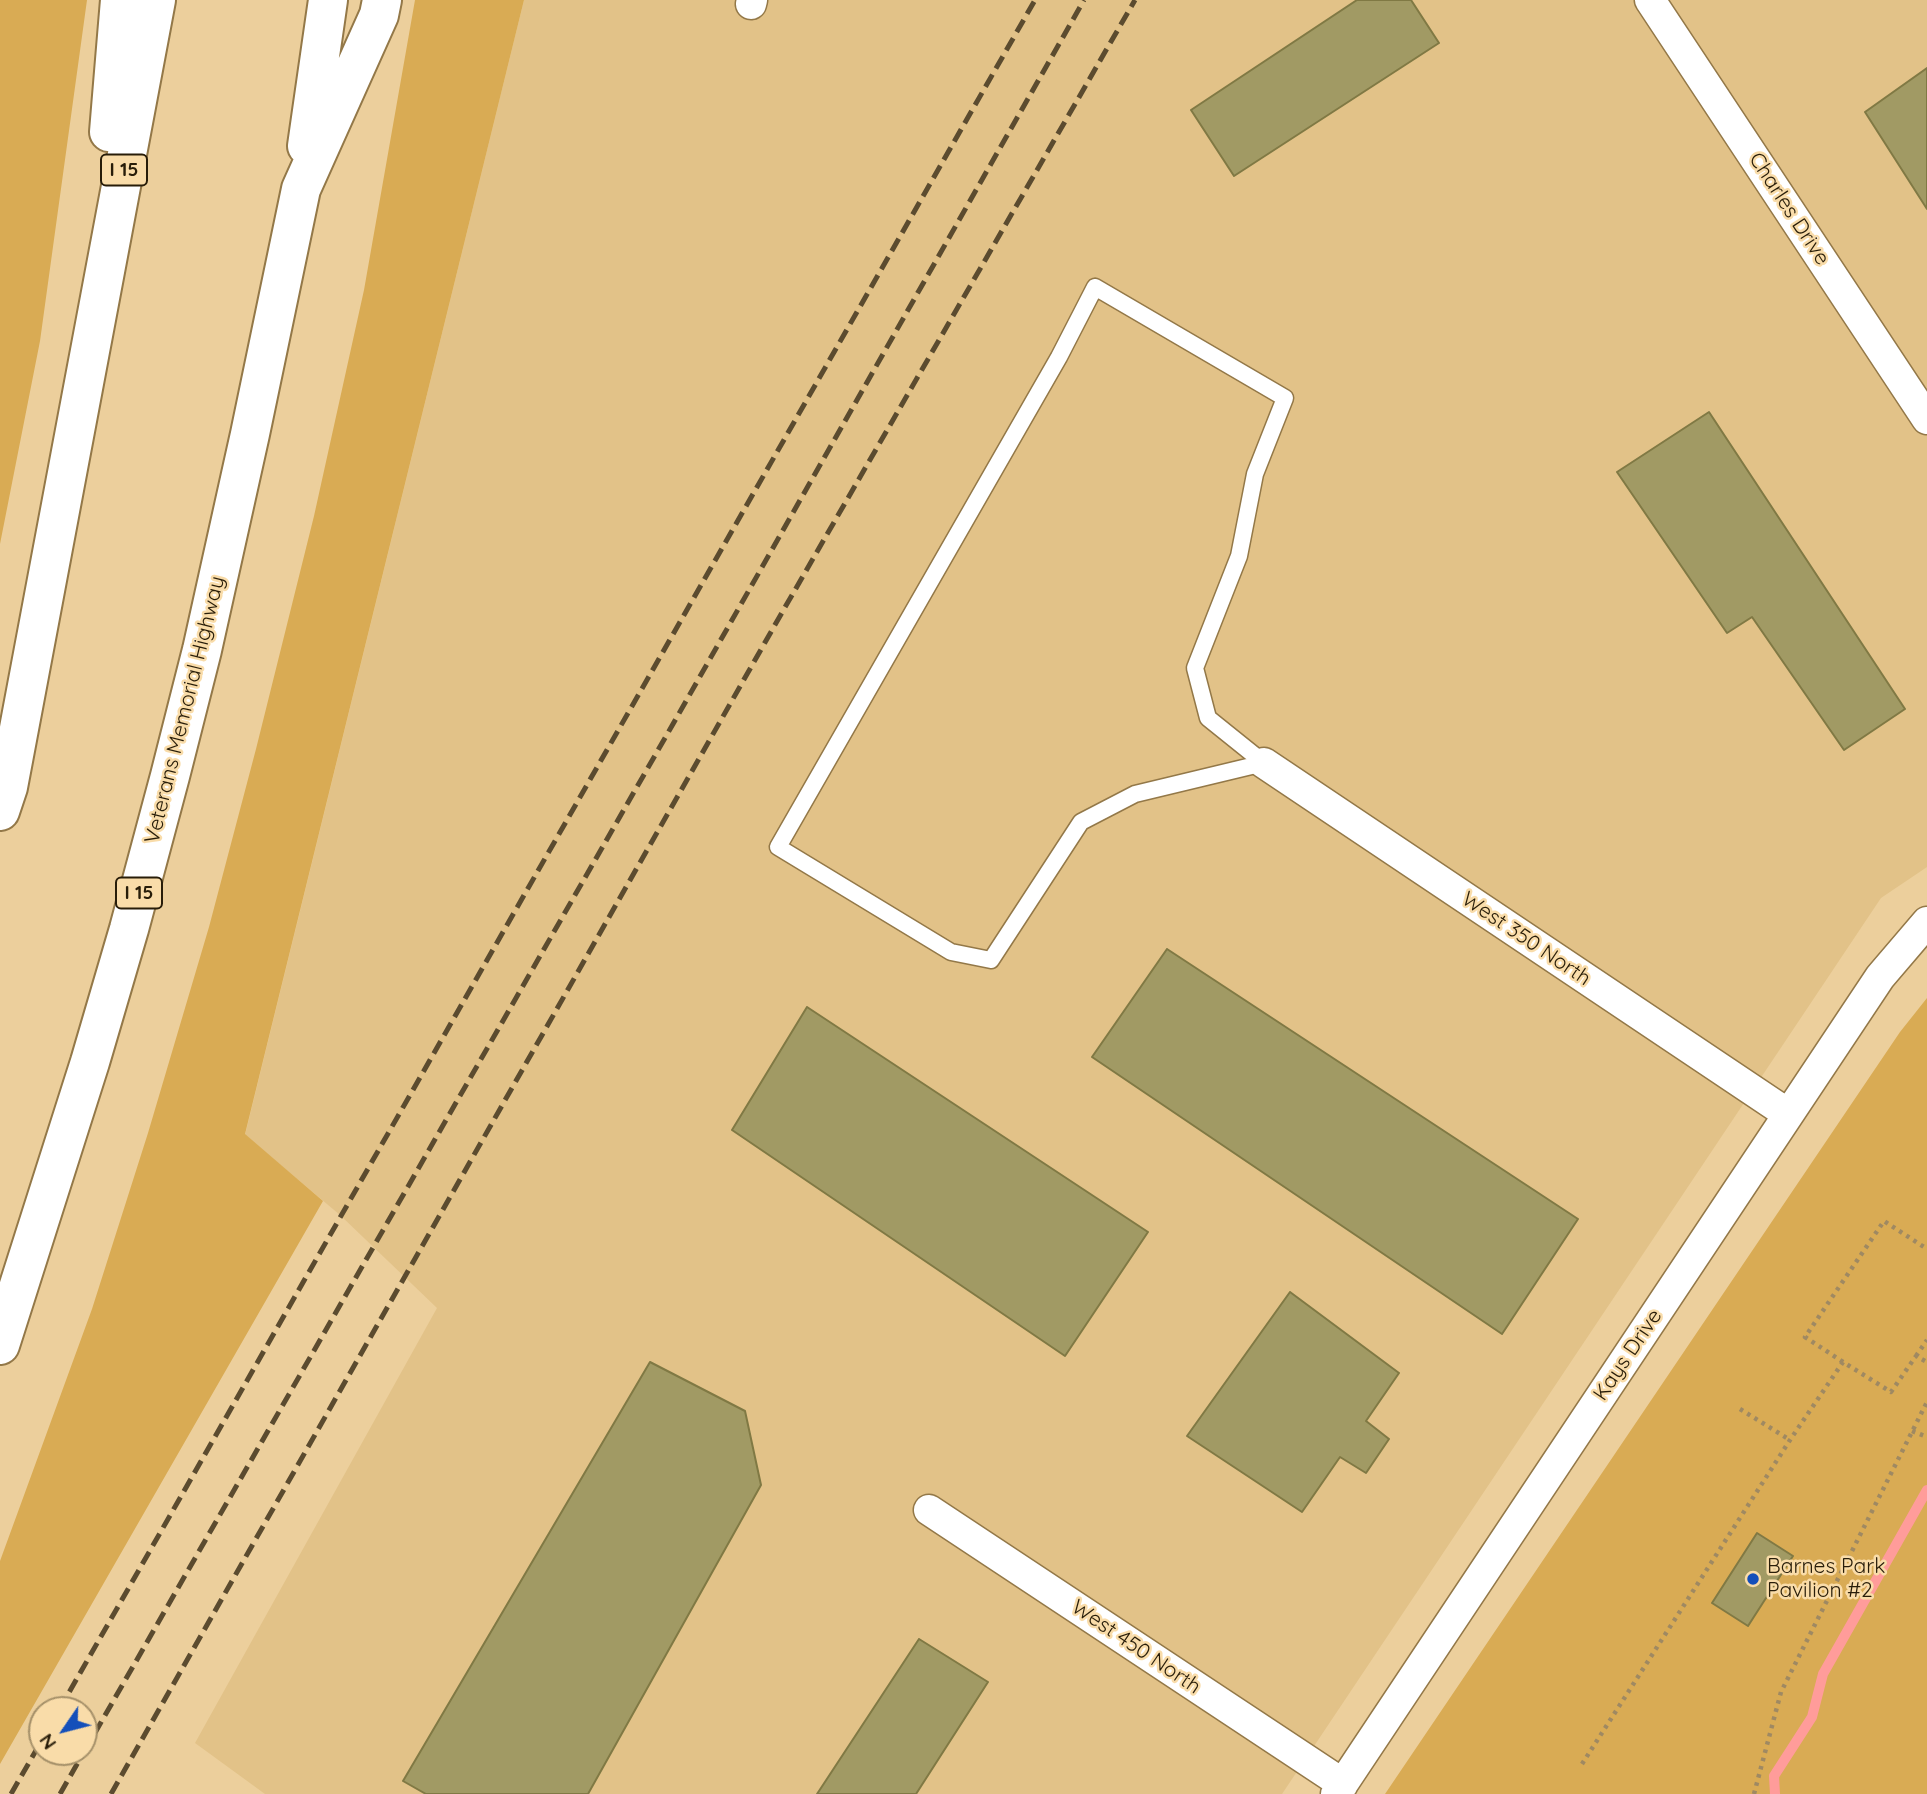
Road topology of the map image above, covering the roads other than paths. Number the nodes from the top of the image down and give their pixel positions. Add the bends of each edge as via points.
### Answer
1 (120, 0) edge
2 (156, 0) edge
3 (328, 0) edge
4 (382, 0) edge
5 (1650, 0) edge
6 (301, 189) junction
7 (91, 340) junction
8 (1927, 419) edge
9 (1264, 763) junction
10 (0, 811) edge
11 (1927, 922) edge
12 (1788, 1114) junction
13 (0, 1345) edge
14 (929, 1510) dead end
15 (1339, 1789) edge

1 - 7 highway
2 - 7 highway, I 15
3 - 6 highway, I 15
4 - 6 highway
5 - 8 street, Charles Drive
6 - 13 highway, Veterans Memorial Highway / I 15 via 202,650 129,929
7 - 10 highway, I 15
9 - 9 lane via 1135,794 1081,822 991,960 951,953 778,846 1096,287 1285,398 1255,474 1238,555 1195,668 1208,718
9 - 12 street, West 350 North
11 - 12 street, Kays Drive via 1880,977
12 - 15 street, Kays Drive
14 - 15 street, West 450 North

